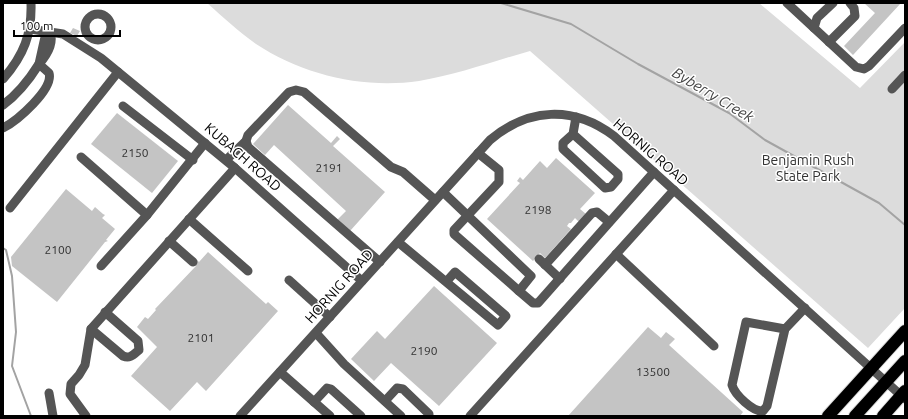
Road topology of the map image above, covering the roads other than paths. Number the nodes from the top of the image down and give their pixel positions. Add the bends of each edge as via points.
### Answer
1 (31, 3) edge
2 (787, 3) edge
3 (833, 3) edge
4 (850, 3) edge
5 (814, 28) junction
6 (905, 28) edge
7 (30, 29) junction
8 (50, 32) junction
9 (97, 42) dead end
10 (829, 42) junction
11 (101, 58) junction
12 (39, 64) junction
13 (118, 72) junction
14 (905, 74) edge
15 (3, 78) edge
16 (892, 89) dead end
17 (3, 105) edge
18 (123, 106) dead end
19 (576, 117) junction
20 (3, 128) edge
21 (573, 134) junction
22 (246, 140) junction
23 (205, 143) junction
24 (478, 153) junction
25 (81, 157) dead end
26 (193, 160) junction
27 (226, 160) junction
28 (235, 168) junction
29 (654, 172) junction
30 (674, 190) junction
31 (443, 192) junction
32 (436, 200) junction
33 (10, 208) dead end
34 (147, 215) junction
35 (468, 216) junction
36 (189, 219) junction
37 (609, 222) junction
38 (169, 241) junction
39 (398, 242) junction
40 (616, 254) junction
41 (193, 262) dead end
42 (380, 262) junction
43 (101, 266) dead end
44 (248, 271) dead end
45 (560, 279) junction
46 (289, 280) dead end
47 (362, 281) junction
48 (446, 282) junction
49 (519, 291) junction
50 (804, 308) junction
51 (105, 312) junction
52 (330, 317) junction
53 (90, 329) junction
54 (785, 329) junction
55 (905, 331) edge
56 (316, 332) junction
57 (714, 346) dead end
58 (905, 361) edge
59 (871, 368) junction
60 (280, 372) junction
61 (886, 382) junction
62 (49, 393) dead end
63 (904, 395) edge
64 (385, 401) junction
65 (314, 402) junction
66 (476, 414) edge
67 (53, 416) edge
68 (86, 416) edge
69 (240, 416) edge
70 (330, 416) edge
71 (361, 416) edge
72 (401, 416) edge
73 (429, 416) edge
74 (828, 416) edge
75 (855, 416) edge
76 (883, 416) edge

1 - 7 street
2 - 5 street
3 - 5 street via 817,18
4 - 10 street via 855,16
5 - 10 street
6 - 10 street via 864,70 856,67
7 - 8 street
7 - 15 street via 16,64
8 - 11 street, KUBACH ROAD via 91,56
8 - 12 street via 45,37
9 - 11 street
11 - 13 street, KUBACH ROAD
12 - 17 street via 28,81
12 - 20 street via 49,73 49,83 26,110
13 - 23 street, KUBACH ROAD
13 - 33 street
14 - 16 street
18 - 26 street
19 - 21 street
19 - 24 street, HORNIG ROAD via 553,114 524,119 498,134
19 - 29 street, HORNIG ROAD via 608,131
21 - 21 street via 618,174 618,179 611,187 605,188 563,149 563,143
22 - 27 street
22 - 32 street via 288,92 304,92 391,167 403,172
22 - 42 street via 248,147
23 - 26 street
23 - 27 street, KUBACH ROAD
24 - 31 street, HORNIG ROAD
24 - 35 street via 499,170 500,176 499,182
25 - 34 street
26 - 34 street
27 - 28 street, KUBACH ROAD
28 - 36 street
28 - 47 street, KUBACH ROAD
29 - 30 street, HORNIG ROAD
29 - 37 street
30 - 40 street
30 - 50 street, HORNIG ROAD
31 - 32 street, HORNIG ROAD
31 - 35 street
32 - 39 street, HORNIG ROAD
34 - 43 street
35 - 49 street via 531,276
35 - 49 street via 454,230 454,234
36 - 38 street
36 - 44 street
37 - 45 street
37 - 45 street via 597,212 592,213 542,262
38 - 41 street
38 - 51 street
39 - 42 street, HORNIG ROAD
39 - 48 street
40 - 57 street
40 - 66 street
42 - 47 street, HORNIG ROAD
45 - 49 street via 538,303
46 - 52 street
47 - 52 street, HORNIG ROAD
48 - 48 street via 498,325 506,316 455,272
50 - 54 street
50 - 59 street, HORNIG ROAD
51 - 53 street
51 - 53 street via 138,341 139,350 133,356 122,356
52 - 56 street, HORNIG ROAD
53 - 68 street via 85,365 71,384 70,394
54 - 54 street via 767,406 763,411 756,410 734,391 732,386 746,322
55 - 59 highway
56 - 60 street, HORNIG ROAD
56 - 64 street via 344,364
58 - 61 highway
59 - 61 street, HORNIG ROAD
59 - 74 highway
60 - 65 street
60 - 69 street, HORNIG ROAD
61 - 63 street, HORNIG ROAD
61 - 75 highway
62 - 67 street
63 - 76 highway
64 - 72 street
64 - 73 street via 397,388 403,389
65 - 70 street
65 - 71 street via 327,388 331,389

